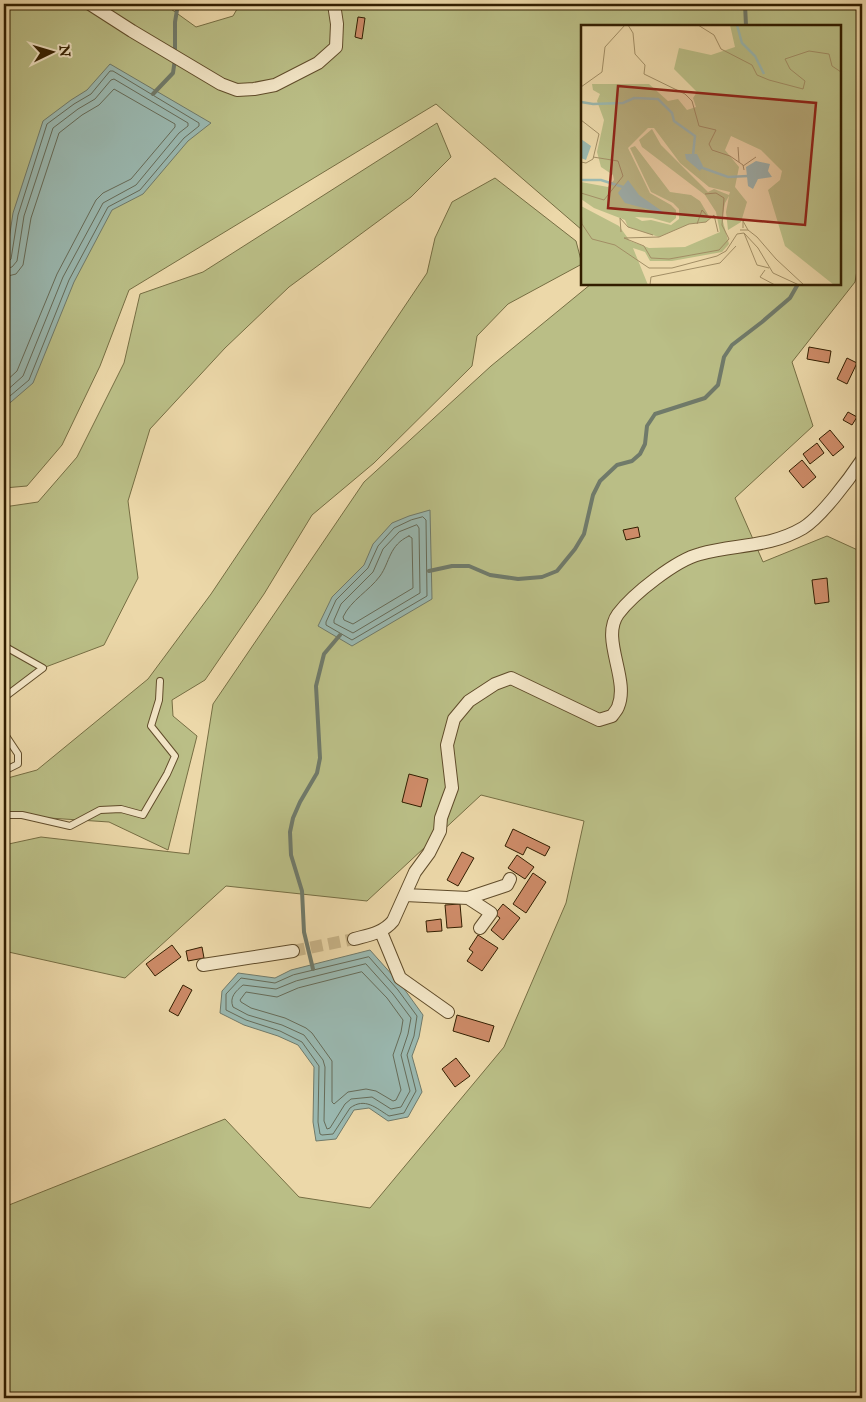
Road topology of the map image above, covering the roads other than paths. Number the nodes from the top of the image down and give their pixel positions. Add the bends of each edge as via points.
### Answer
1 (90, 4) edge
2 (334, 4) edge
3 (862, 460) edge
4 (4, 646) edge
5 (160, 681) dead end
6 (4, 702) edge
7 (4, 733) edge
8 (4, 771) edge
9 (4, 815) edge
10 (510, 879) dead end
11 (405, 894) junction
12 (468, 898) junction
13 (480, 928) dead end
14 (381, 932) junction
15 (354, 938) tunnel mouth
16 (293, 951) tunnel mouth
17 (203, 965) dead end
18 (448, 1012) dead end

1 - 2 street via 221,84 237,90 275,85 318,64 336,47
3 - 11 street via 851,478 803,528 756,546 699,554 673,566 634,597 617,615 611,628 621,693 619,706 612,716 599,720 511,678 469,701 454,719 447,745 452,788 441,818 440,831
4 - 6 lane via 43,668 6,696
5 - 9 lane via 159,700 151,726 175,756 143,815 100,810 70,826 22,815
7 - 8 lane via 18,754 18,764
10 - 12 street via 507,885
11 - 12 street
11 - 14 street via 392,921
12 - 13 street via 490,913
14 - 15 street
14 - 18 street via 400,978
16 - 17 street

